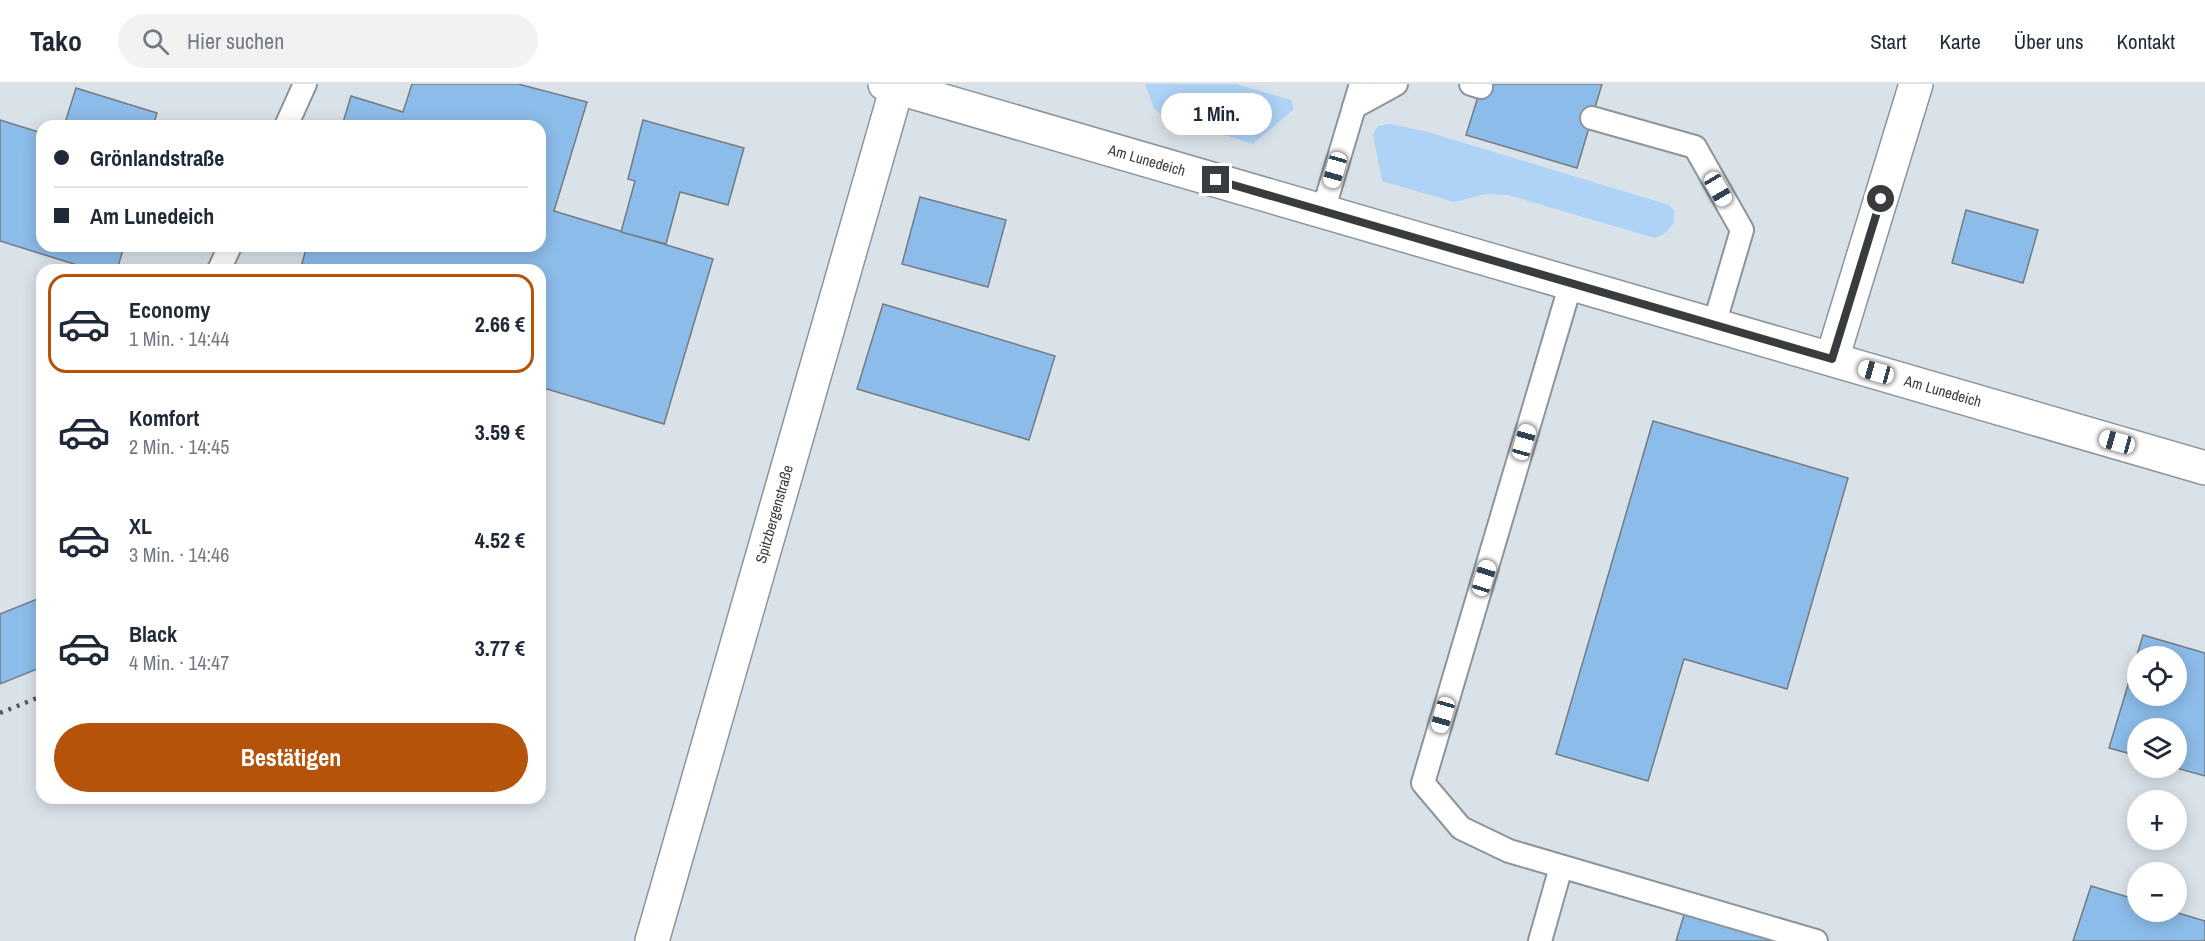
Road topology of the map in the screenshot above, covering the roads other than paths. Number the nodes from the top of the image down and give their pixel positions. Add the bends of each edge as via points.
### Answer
1 (305, 84) edge
2 (1361, 84) edge
3 (1396, 84) edge
4 (1916, 84) edge
5 (891, 86) edge
6 (1354, 107) junction
7 (1592, 118) dead end
8 (289, 120) edge
9 (1323, 211) junction
10 (1571, 283) junction
11 (1714, 325) junction
12 (1832, 359) junction
13 (2205, 468) edge
14 (1560, 867) junction
15 (652, 941) edge
16 (1539, 941) edge
17 (1816, 941) edge

1 - 8 lane
2 - 6 lane
3 - 6 lane
4 - 12 street
5 - 9 street, Am Lunedeich
5 - 15 street, Spitzbergenstraße
6 - 9 lane
7 - 11 lane via 1695,147 1742,230
9 - 10 street, Am Lunedeich
10 - 11 street, Am Lunedeich
10 - 14 lane via 1423,783 1461,828 1509,851
11 - 12 street, Am Lunedeich
12 - 13 street, Am Lunedeich
14 - 16 lane
14 - 17 lane

